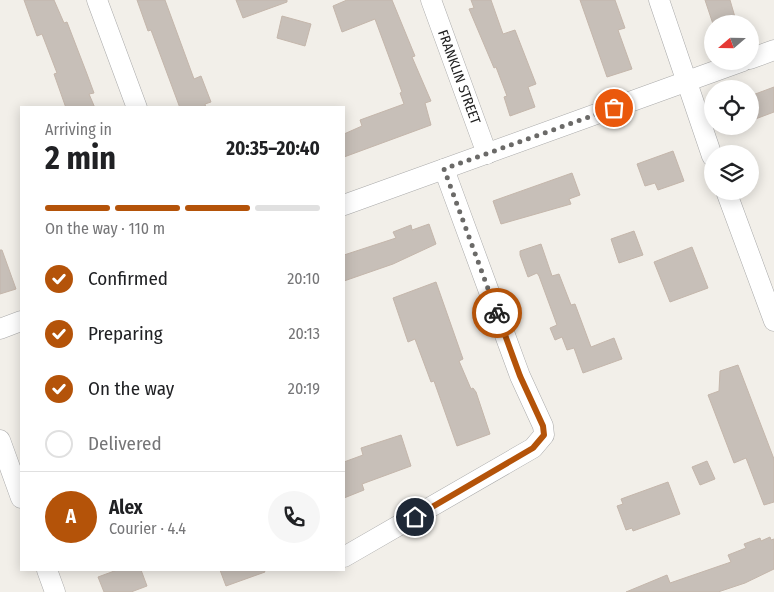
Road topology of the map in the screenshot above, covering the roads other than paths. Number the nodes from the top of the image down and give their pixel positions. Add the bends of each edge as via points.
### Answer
1 (97, 0) edge
2 (431, 0) edge
3 (659, 0) edge
4 (774, 50) edge
5 (759, 56) edge
6 (718, 70) edge
7 (687, 81) junction
8 (136, 106) edge
9 (708, 145) edge
10 (487, 154) junction
11 (444, 169) junction
12 (729, 200) edge
13 (345, 205) edge
14 (20, 321) edge
15 (774, 321) edge
16 (0, 329) edge
17 (0, 440) edge
18 (20, 495) edge
19 (345, 556) edge
20 (48, 571) edge
21 (56, 592) edge

1 - 8 street
2 - 10 street, FRANKLIN STREET
3 - 7 street
4 - 5 street
6 - 7 street
7 - 9 street
7 - 10 street
10 - 11 street
11 - 13 street
11 - 19 street via 544,435 533,448
12 - 15 street
14 - 16 street
17 - 18 street
20 - 21 street

